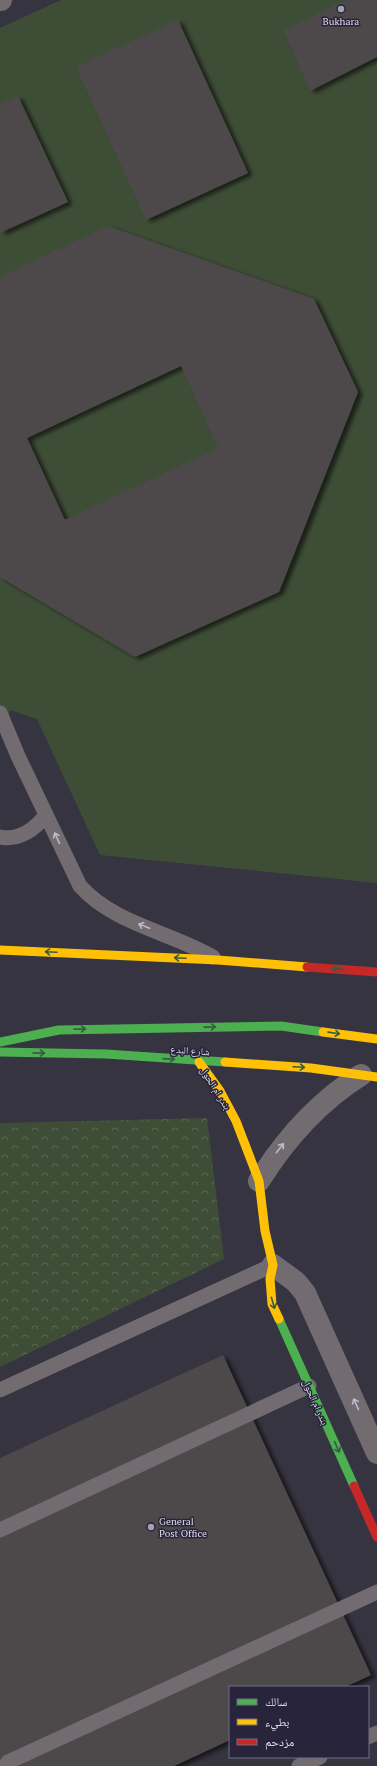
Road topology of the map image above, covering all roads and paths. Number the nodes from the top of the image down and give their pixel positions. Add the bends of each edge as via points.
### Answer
1 (0, 713) edge
2 (0, 749) edge
3 (18, 756) junction
4 (46, 815) junction
5 (0, 837) edge
6 (0, 950) edge
7 (218, 960) junction
8 (377, 972) edge
9 (377, 1039) edge
10 (0, 1042) edge
11 (0, 1052) edge
12 (199, 1062) junction
13 (369, 1076) edge
14 (259, 1181) junction
15 (273, 1265) junction
16 (309, 1386) junction
17 (0, 1390) edge
18 (377, 1453) edge
19 (0, 1530) edge
20 (377, 1537) edge
21 (377, 1592) edge
22 (318, 1758) edge
23 (5, 1766) edge
24 (299, 1766) edge

1 - 3 lane
2 - 3 lane via 6,749
3 - 4 lane
4 - 5 lane via 23,835
7 -> 4 lane via 199,949 131,921 91,898 72,873
7 -> 6 main road
8 -> 7 main road
10 -> 9 main road via 59,1030 281,1026
11 -> 12 main road, شارع البدع via 106,1054
12 -> 13 main road, شارع البدع via 311,1068
12 - 14 main road, بندر ام الحول via 220,1091 236,1121
14 -> 13 street via 291,1134 323,1102 342,1087
14 - 15 main road, بندر ام الحول via 265,1231
15 -> 16 main road, بندر ام الحول via 270,1279 272,1304
15 - 17 lane
18 -> 15 street via 305,1293 296,1282
16 - 19 lane
16 -> 20 main road, بندر ام الحول
21 - 23 lane via 8,1762
22 - 24 lane

